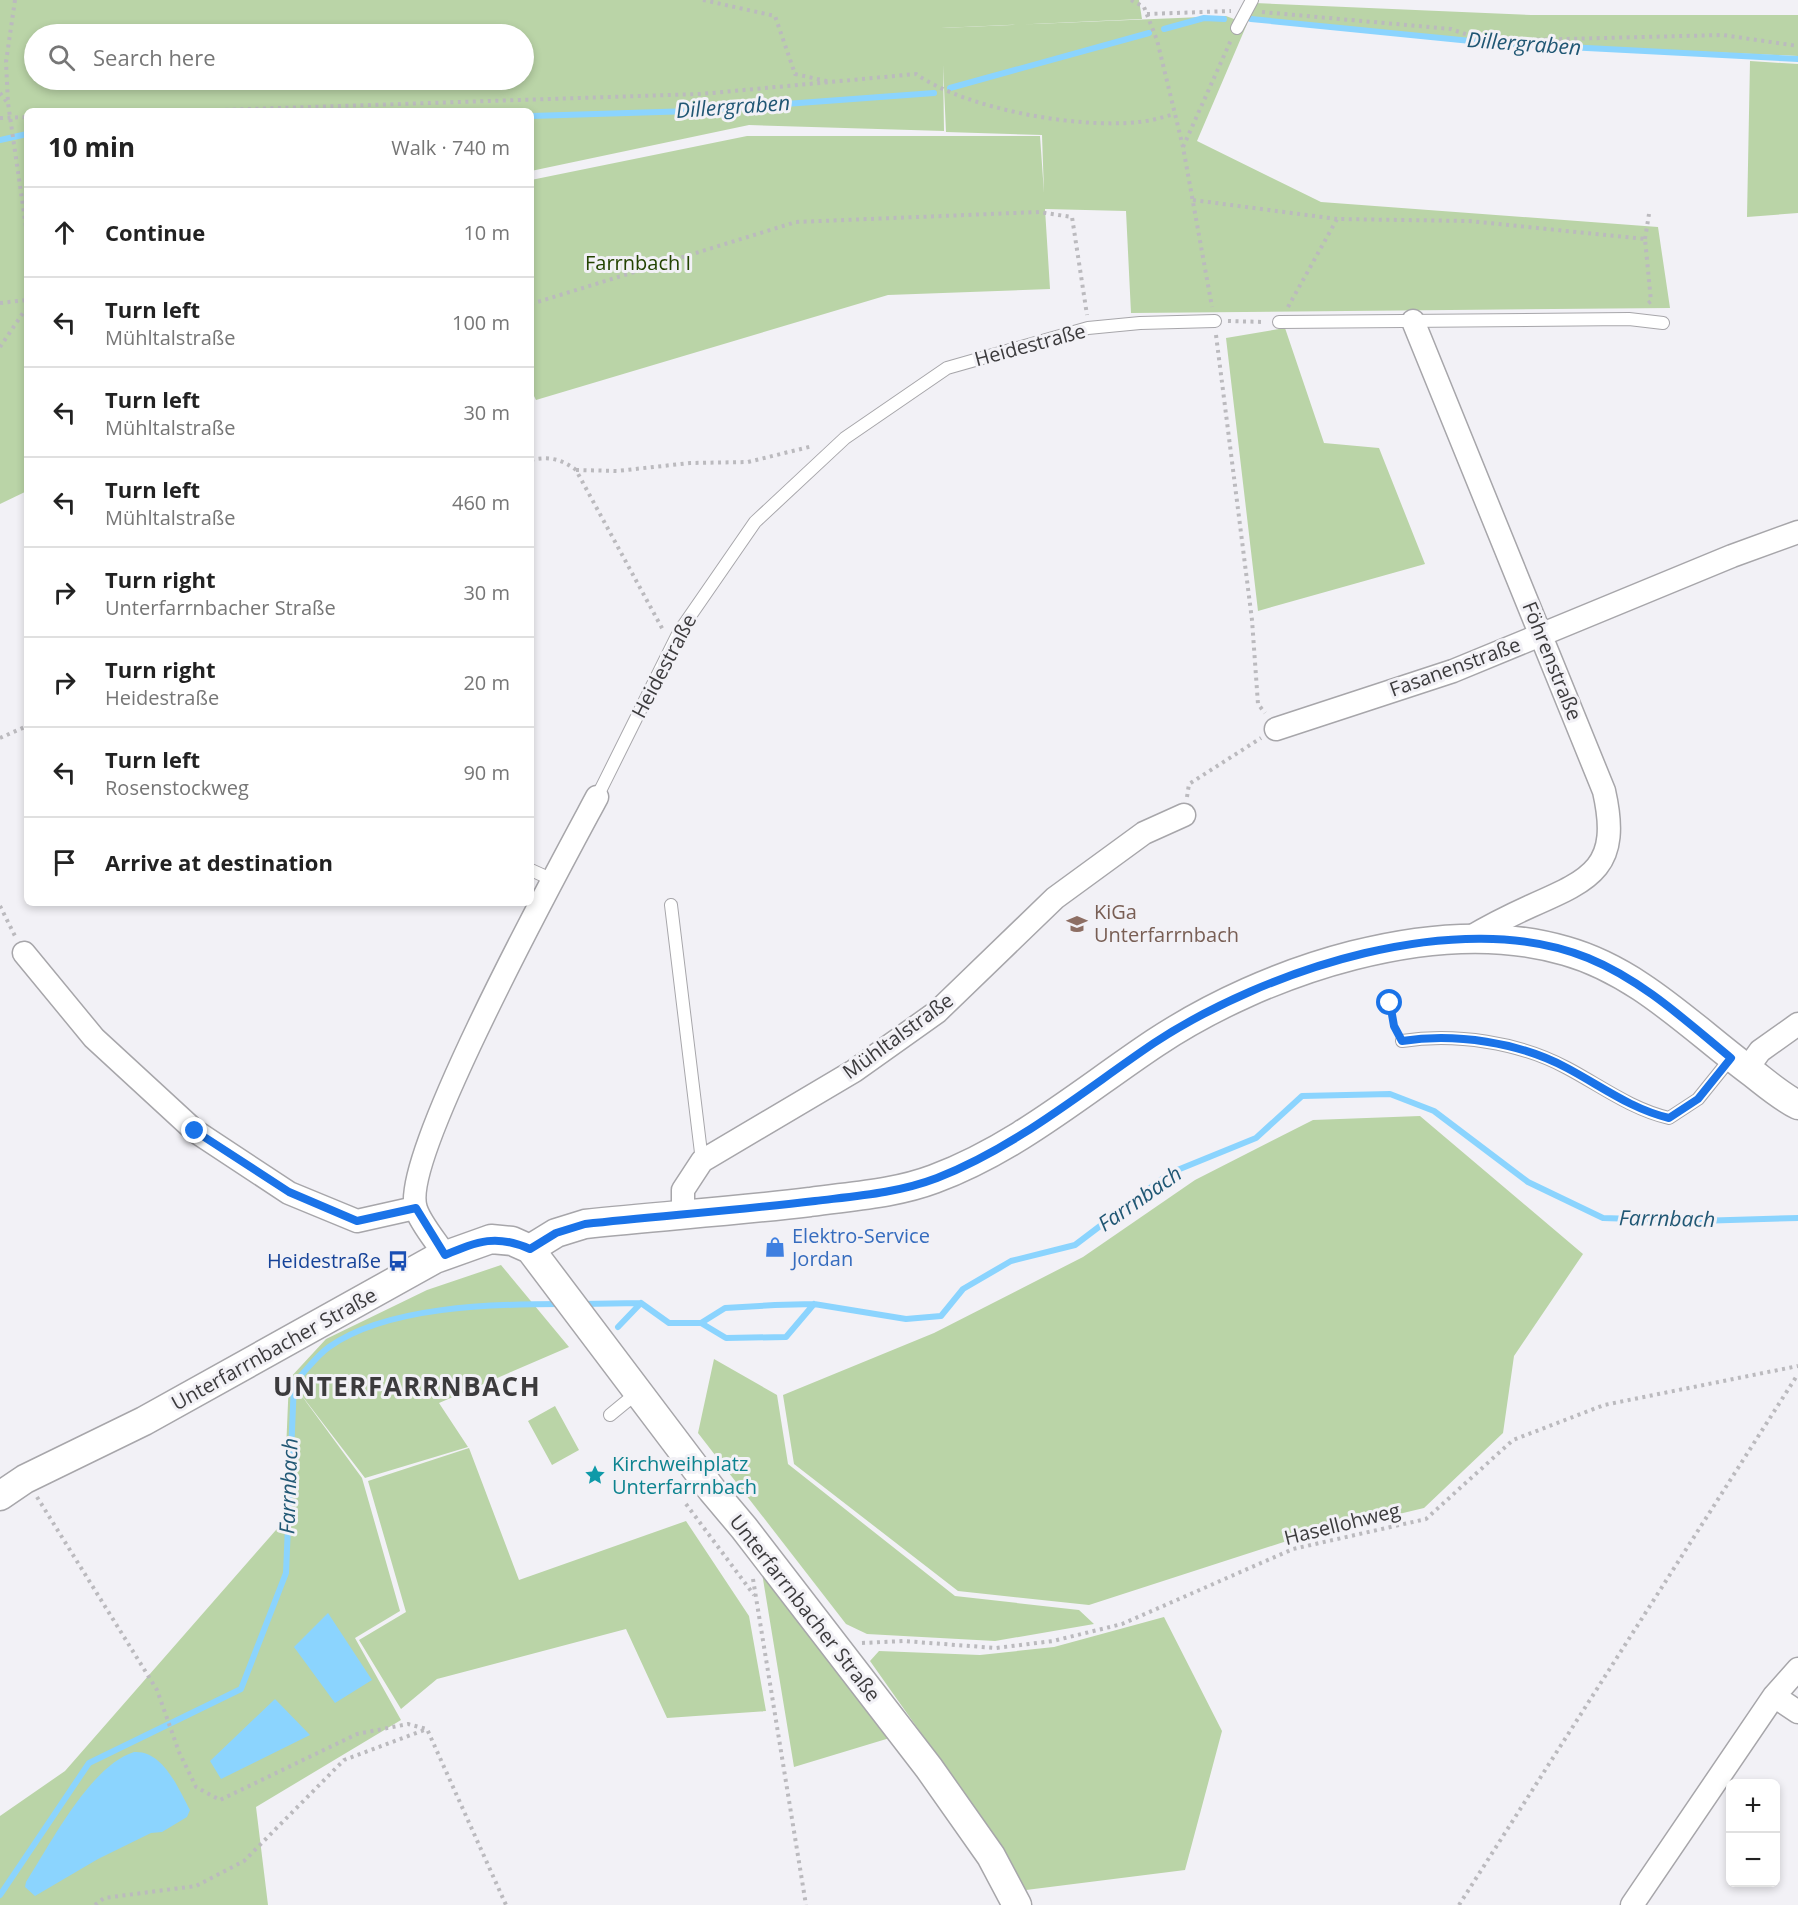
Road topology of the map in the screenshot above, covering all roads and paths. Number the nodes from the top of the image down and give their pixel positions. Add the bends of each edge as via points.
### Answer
1 (15, 0) edge
2 (703, 0) edge
3 (1131, 0) edge
4 (1249, 5) edge
5 (1147, 14) junction
6 (1237, 28) joint
7 (1798, 46) edge
8 (834, 83) junction
9 (0, 93) edge
10 (8, 103) junction
11 (279, 108) edge
12 (1175, 114) junction
13 (24, 117) edge
14 (0, 118) edge
15 (9, 118) junction
16 (1183, 147) junction
17 (1192, 200) junction
18 (24, 214) edge
19 (1650, 214) dead end
20 (1337, 219) junction
21 (1645, 239) junction
22 (24, 300) edge
23 (0, 303) edge
24 (534, 303) edge
25 (24, 316) edge
26 (1629, 319) junction
27 (1215, 321) junction
28 (1413, 321) junction
29 (1279, 322) junction
30 (1663, 323) dead end
31 (1088, 328) junction
32 (0, 347) edge
33 (845, 438) junction
34 (534, 460) edge
35 (576, 470) junction
36 (1798, 532) edge
37 (679, 632) junction
38 (1542, 635) junction
39 (24, 727) edge
40 (1276, 729) junction
41 (0, 738) edge
42 (597, 797) joint
43 (1184, 815) joint
44 (534, 871) edge
45 (553, 880) junction
46 (0, 906) edge
47 (671, 906) dead end
48 (1469, 938) junction
49 (24, 953) joint
50 (1390, 1003) dead end
51 (1798, 1024) edge
52 (1402, 1041) joint
53 (1739, 1064) junction
54 (1798, 1105) edge
55 (702, 1161) junction
56 (416, 1208) junction
57 (683, 1214) junction
58 (530, 1249) junction
59 (445, 1255) junction
60 (1798, 1366) edge
61 (1798, 1374) edge
62 (639, 1391) junction
63 (610, 1415) dead end
64 (25, 1479) junction
65 (0, 1496) edge
66 (686, 1504) dead end
67 (752, 1574) dead end
68 (756, 1597) junction
69 (833, 1644) junction
70 (1798, 1669) edge
71 (1774, 1696) junction
72 (1798, 1712) edge
73 (427, 1729) junction
74 (95, 1905) edge
75 (506, 1905) edge
76 (806, 1905) edge
77 (1017, 1905) edge
78 (1459, 1905) edge
79 (1632, 1905) edge

1 - 10 path via 6,62
2 - 8 path via 775,16 795,74
3 - 5 path via 1144,7
4 - 5 path
4 - 6 lane
4 - 7 path via 1451,29 1485,41 1723,35
5 - 12 path
6 - 16 path
8 - 11 path via 701,94
8 - 12 path via 916,74 933,86 1049,120 1138,122
9 - 10 path
10 - 15 path
12 - 16 path
13 - 15 path
14 - 15 path
15 - 18 path
16 - 17 path
17 - 20 path
17 - 27 path
19 - 21 path
20 - 21 path via 1469,221
20 - 29 path
21 - 26 path via 1651,301
22 - 23 path
24 - 31 path via 796,222 1039,212 1072,217
25 - 32 path
26 - 28 lane
26 - 30 lane
27 - 29 path
27 - 31 lane, Heidestraße via 1140,322
27 - 40 path via 1252,620 1258,704
28 - 29 lane
28 - 38 street, Föhrenstraße
31 - 33 lane, Heidestraße via 947,368
33 - 35 path via 748,462
33 - 37 lane, Heidestraße via 755,522
34 - 35 path via 565,462
35 - 37 path via 663,630
36 - 38 street, Fasanenstraße
37 - 42 lane, Heidestraße
38 - 40 street, Fasanenstraße via 1453,671
38 - 48 street, Föhrenstraße via 1604,791 1609,814 1606,850 1597,869 1573,888
39 - 41 path
40 - 43 path via 1189,784
42 - 45 street, Heidestraße
43 - 55 street, Mühltalstraße via 1144,832 1055,898 928,1019 854,1071
44 - 45 lane
45 - 56 street, Heidestraße via 443,1101 426,1149
46 - 49 path
47 - 55 lane
48 - 53 street via 1536,944 1587,957 1634,982
48 - 57 street via 1383,949 1253,992 1156,1043 1018,1139 933,1179 876,1194
49 - 56 street via 94,1038 195,1131 289,1192 357,1221
50 - 52 path via 1394,1026
51 - 53 street
52 - 53 lane via 1430,1037 1498,1043 1564,1066 1643,1112 1669,1118
53 - 54 street
55 - 57 street, Mühltalstraße via 683,1190
56 - 59 street
57 - 58 street via 585,1224 556,1233
58 - 59 street, Unterfarrnbacher Straße via 512,1241 491,1239
58 - 62 street, Unterfarrnbacher Straße
59 - 64 street, Unterfarrnbacher Straße via 144,1421
60 - 69 path, Hasellohweg via 1604,1405 1513,1440 1426,1519 1293,1549 1122,1624 1053,1641 996,1648 903,1641
61 - 78 path
62 - 63 lane
62 - 69 street, Unterfarrnbacher Straße
64 - 65 street, Unterfarrnbacher Straße
64 - 73 path via 157,1690 196,1787 220,1800 357,1734 408,1724
66 - 68 path
67 - 68 path
68 - 76 path
69 - 77 street, Unterfarrnbacher Straße via 950,1797 991,1856
70 - 71 street
71 - 72 street
71 - 79 street
73 - 74 path via 344,1760 244,1862 196,1886 104,1898
73 - 75 path

